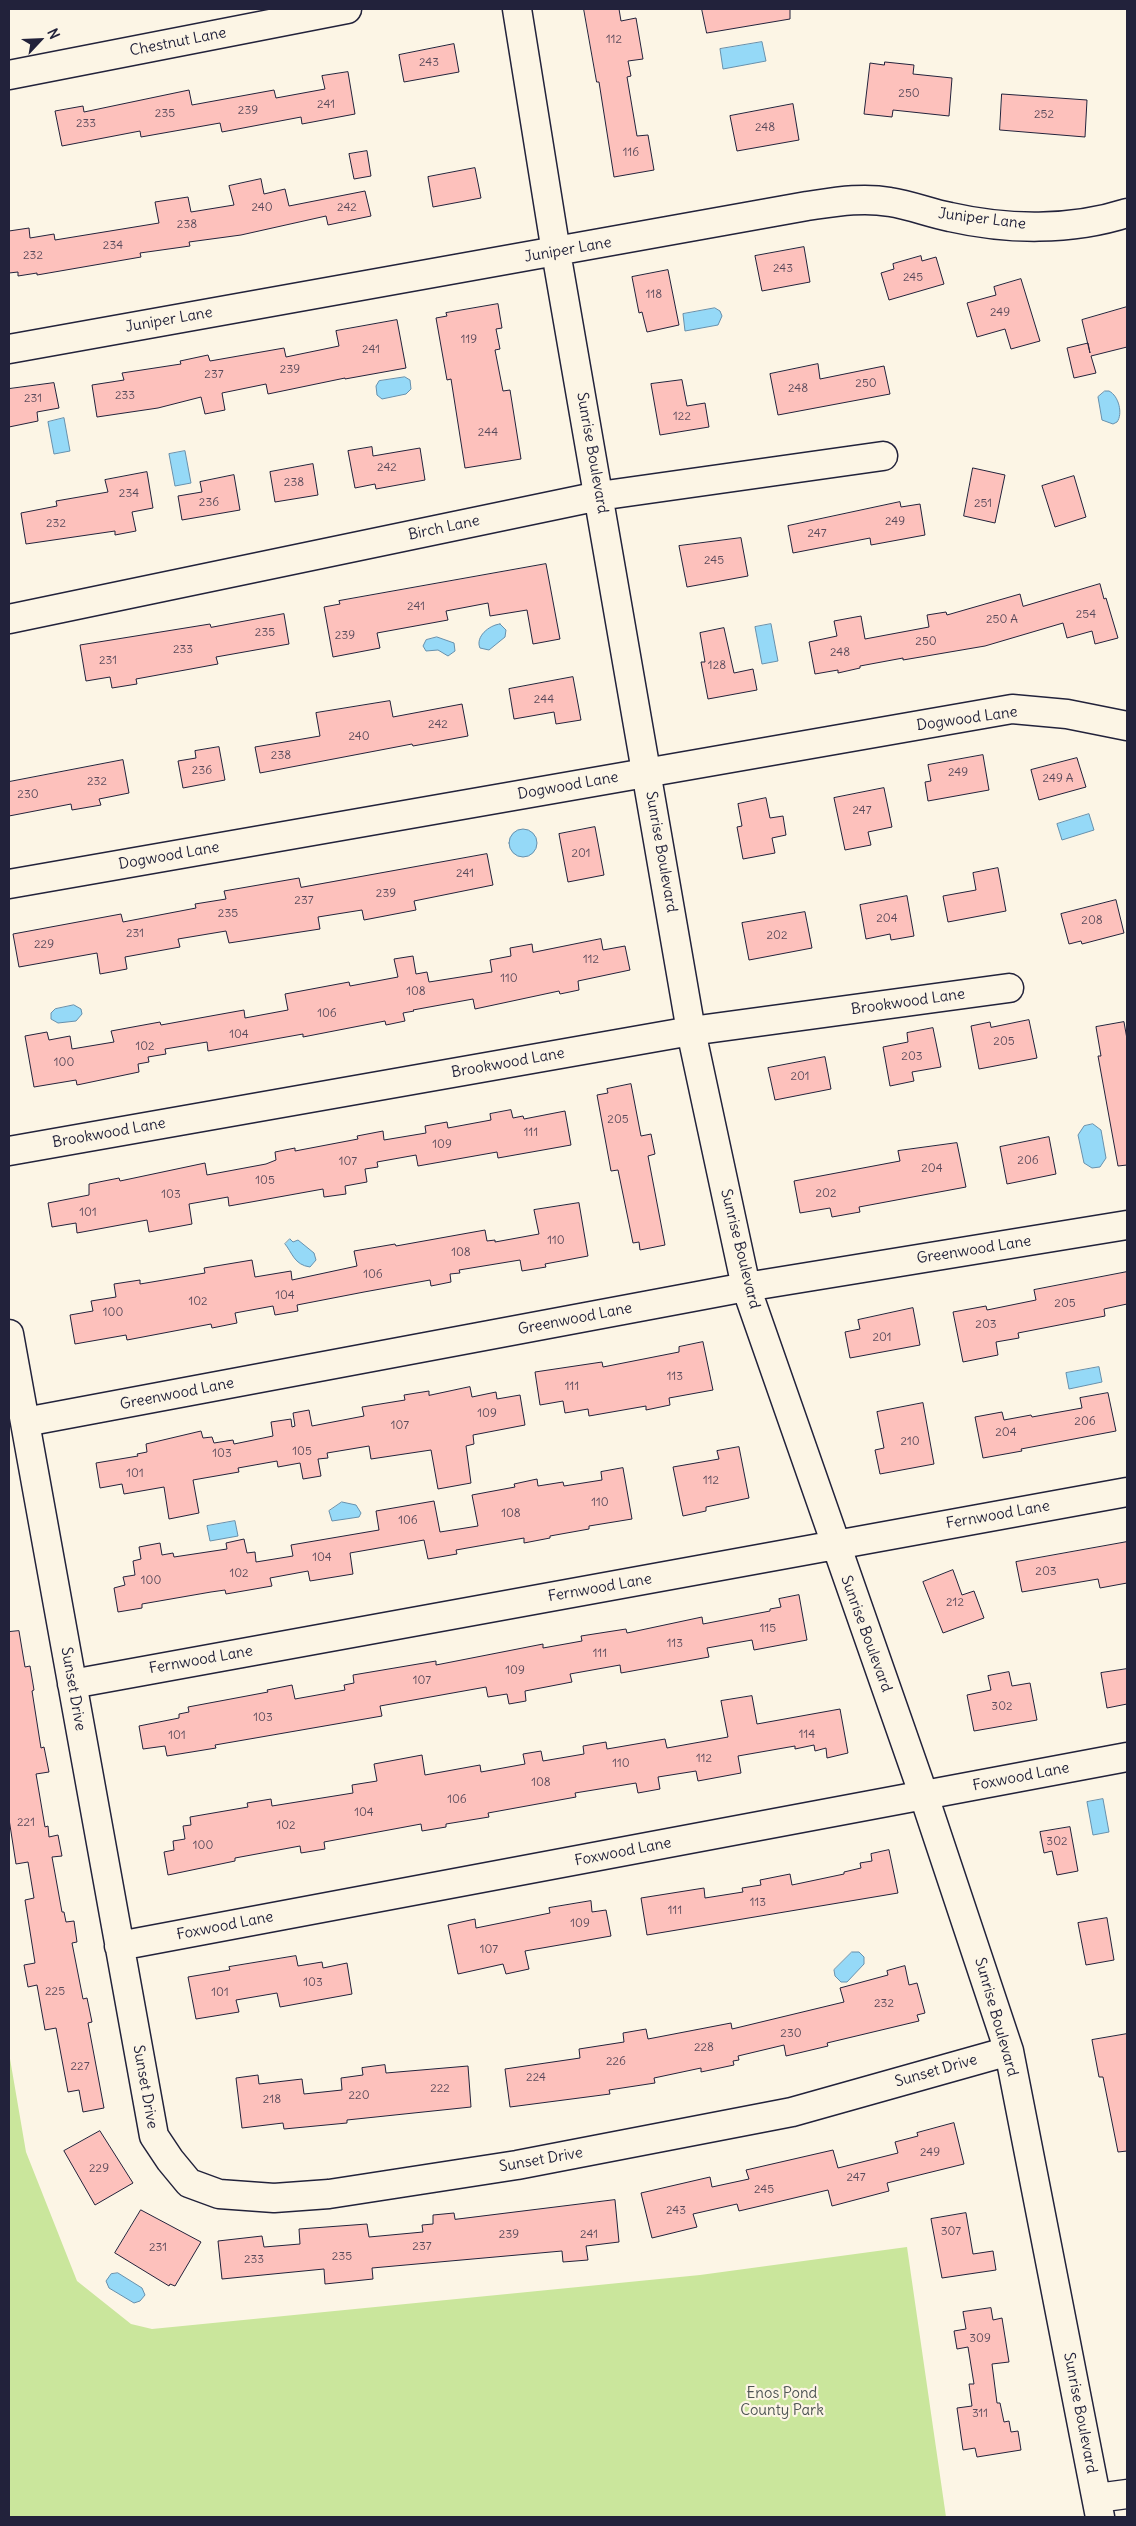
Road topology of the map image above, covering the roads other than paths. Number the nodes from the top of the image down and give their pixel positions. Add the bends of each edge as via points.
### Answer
1 (347, 9) edge
2 (517, 9) edge
3 (9, 75) edge
4 (1127, 213) edge
5 (556, 252) junction
6 (9, 349) edge
7 (883, 456) dead end
8 (599, 496) junction
9 (9, 619) edge
10 (1127, 726) edge
11 (647, 773) junction
12 (9, 884) edge
13 (1009, 988) dead end
14 (692, 1030) junction
15 (9, 1151) edge
16 (1127, 1225) edge
17 (746, 1287) junction
18 (9, 1334) edge
19 (25, 1422) junction
20 (1127, 1492) edge
21 (835, 1545) junction
22 (72, 1684) junction
23 (1127, 1757) edge
24 (924, 1796) junction
25 (119, 1946) junction
26 (1009, 2051) junction
27 (1127, 2494) edge
28 (1098, 2508) edge

1 - 3 street, Chestnut Lane
2 - 5 street, Sunrise Boulevard
4 - 5 street, Juniper Lane via 1100,222 1057,227 1010,225 951,218 890,202 854,199
5 - 6 street, Juniper Lane
5 - 8 street, Sunrise Boulevard
7 - 8 street, Birch Lane
8 - 9 street, Birch Lane
8 - 11 street, Sunrise Boulevard
10 - 11 street, Dogwood Lane via 1067,714 1012,709
11 - 12 street, Dogwood Lane
11 - 14 street, Sunrise Boulevard
13 - 14 street, Brookwood Lane
14 - 15 street, Brookwood Lane
14 - 17 street, Sunrise Boulevard
16 - 17 street, Greenwood Lane
17 - 19 street, Greenwood Lane
17 - 21 street, Sunrise Boulevard
18 - 19 street, Sunset Drive
19 - 22 street, Sunset Drive
20 - 21 street, Fernwood Lane
21 - 22 street, Fernwood Lane
21 - 24 street, Sunrise Boulevard
22 - 25 street, Sunset Drive
23 - 24 street, Foxwood Lane
24 - 25 street, Foxwood Lane
24 - 26 street, Sunrise Boulevard
25 - 26 street, Sunset Drive via 154,2136 189,2183 219,2194 274,2198 329,2194 527,2163 792,2112
26 - 28 street, Sunrise Boulevard
27 - 28 street

